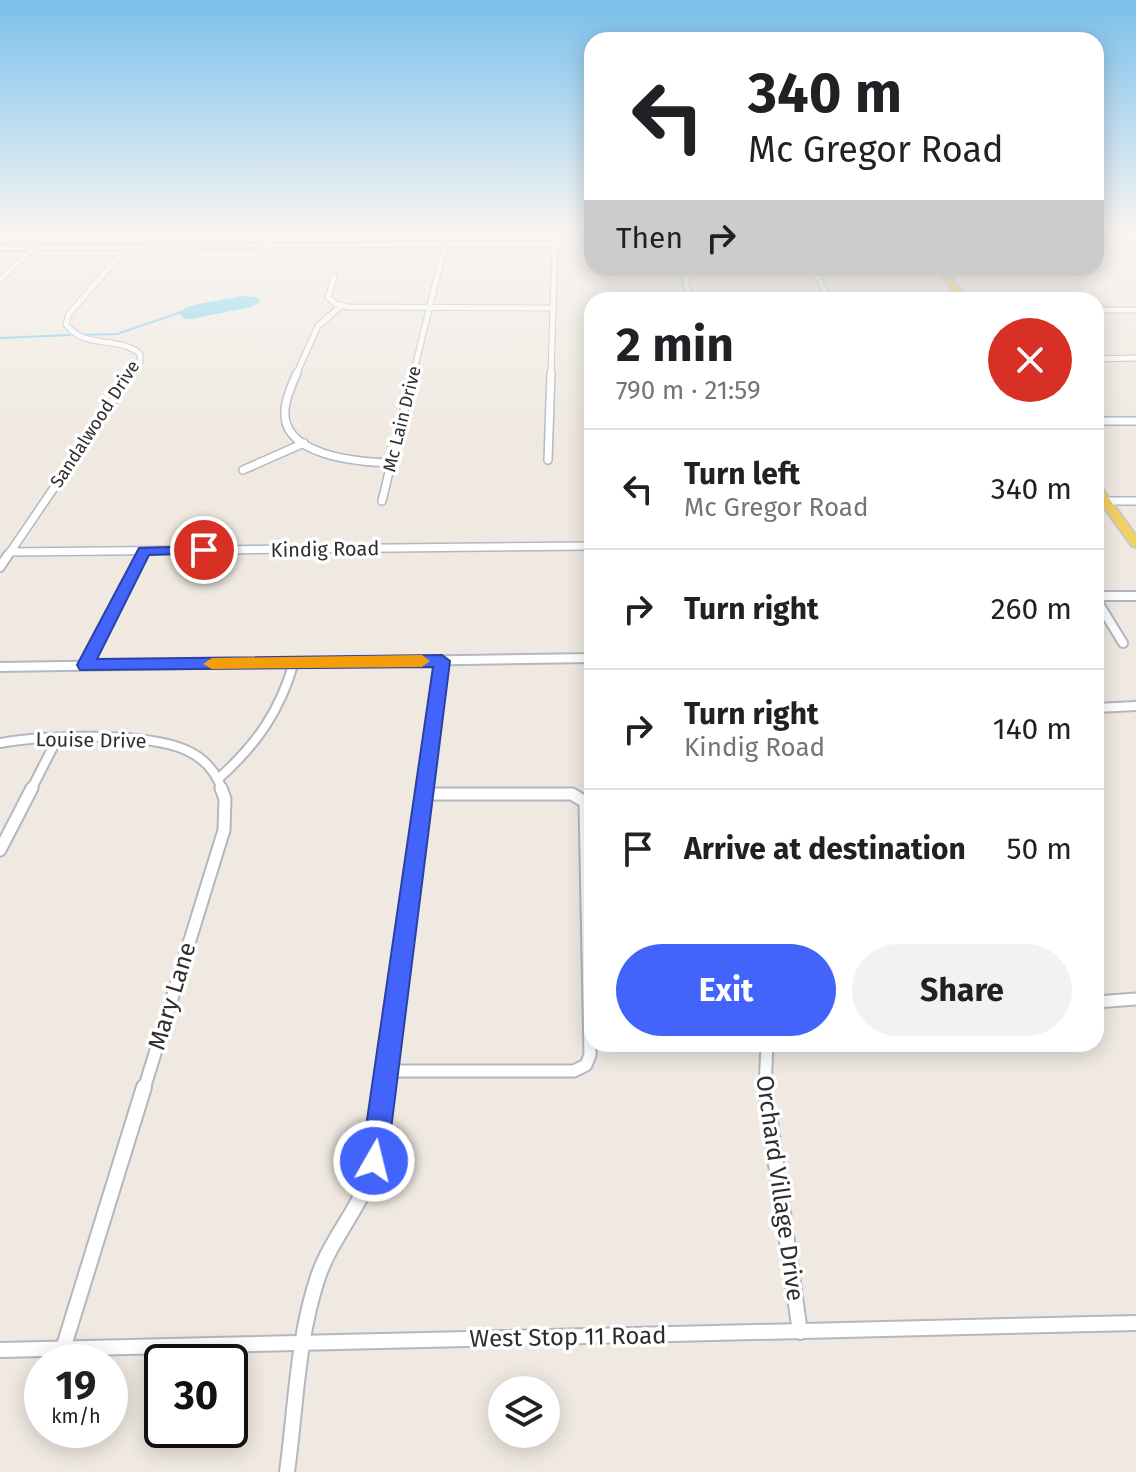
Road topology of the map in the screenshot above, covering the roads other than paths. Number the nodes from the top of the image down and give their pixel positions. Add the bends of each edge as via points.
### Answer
1 (80, 302) edge
2 (336, 302) edge
3 (431, 302) edge
4 (553, 302) edge
5 (342, 305) junction
6 (430, 307) junction
7 (553, 308) junction
8 (1104, 310) edge
9 (1136, 310) edge
10 (1136, 358) edge
11 (1104, 359) edge
12 (1104, 421) edge
13 (1136, 421) edge
14 (304, 443) junction
15 (548, 460) dead end
16 (391, 463) junction
17 (243, 470) dead end
18 (1104, 498) edge
19 (382, 501) dead end
20 (1106, 501) junction
21 (1136, 501) edge
22 (1136, 544) edge
23 (584, 546) edge
24 (144, 551) junction
25 (10, 552) junction
26 (0, 567) edge
27 (1136, 596) edge
28 (1104, 598) edge
29 (1104, 611) edge
30 (1123, 643) dead end
31 (584, 658) edge
32 (442, 661) junction
33 (294, 662) junction
34 (86, 665) junction
35 (0, 667) edge
36 (1136, 706) edge
37 (1104, 708) edge
38 (57, 739) junction
39 (0, 743) edge
40 (219, 778) junction
41 (424, 794) junction
42 (584, 801) edge
43 (0, 850) edge
44 (1136, 999) edge
45 (1104, 1001) edge
46 (590, 1052) edge
47 (766, 1052) edge
48 (386, 1071) junction
49 (1136, 1323) edge
50 (800, 1332) junction
51 (305, 1343) junction
52 (65, 1344) edge
53 (128, 1347) edge
54 (0, 1350) edge
55 (24, 1350) edge
56 (287, 1472) edge

1 - 25 street, Sandalwood Drive via 69,314 70,332 132,346 140,362
2 - 5 street
3 - 6 street, Mc Lain Drive
4 - 7 street
5 - 6 street
5 - 14 street via 319,324 285,405 286,424
6 - 7 street
6 - 16 street, Mc Lain Drive
7 - 15 street
8 - 9 street
10 - 11 street
12 - 13 street
14 - 16 street via 334,457
14 - 17 street
16 - 19 street, Mc Lain Drive
18 - 20 main road
20 - 21 street
20 - 22 main road
23 - 24 street, Kindig Road
24 - 25 street, Kindig Road
24 - 34 street
25 - 26 street, Sandalwood Drive
27 - 28 street
29 - 30 street
31 - 32 street
32 - 33 street
32 - 41 street
33 - 34 street
33 - 40 street via 268,728
34 - 35 street
36 - 37 street
38 - 39 street, Louise Drive
38 - 40 street, Louise Drive via 171,744 196,754
38 - 43 street
40 - 52 street, Mary Lane via 227,810 224,830
41 - 42 street via 572,794
41 - 48 street
44 - 45 street
46 - 48 street via 586,1065 574,1071
47 - 50 street, Orchard Village Drive via 764,1076
48 - 51 street via 369,1181 320,1271
49 - 50 street, West Stop 11 Road
50 - 51 street, West Stop 11 Road
51 - 53 street, West Stop 11 Road
51 - 56 street
54 - 55 street, West Stop 11 Road

